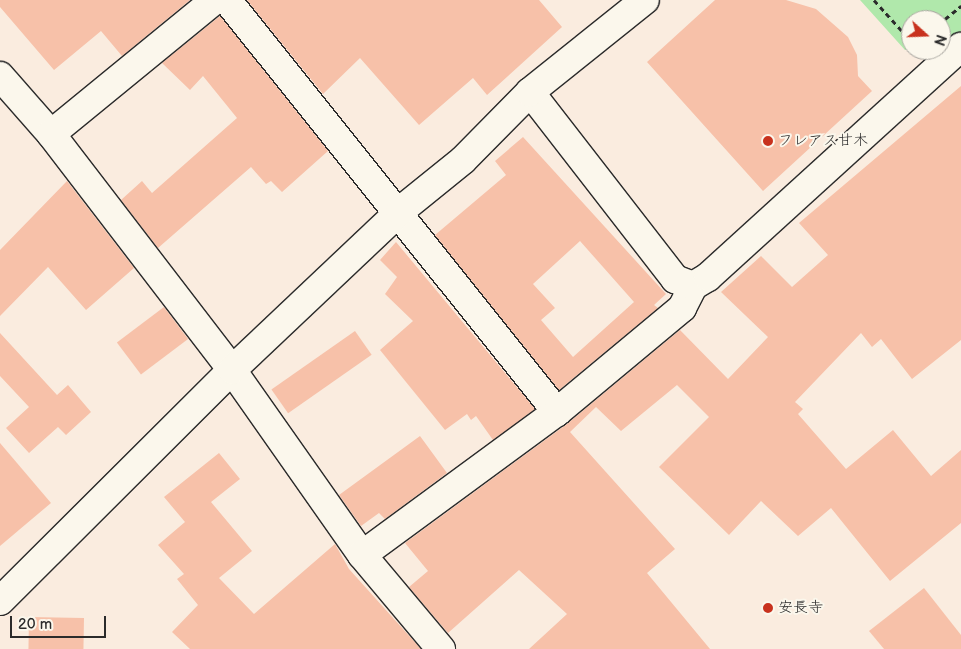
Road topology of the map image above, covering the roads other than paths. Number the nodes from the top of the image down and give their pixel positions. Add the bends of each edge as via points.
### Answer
1 (216, 0) edge
2 (227, 0) edge
3 (645, 0) edge
4 (961, 47) edge
5 (530, 92) junction
6 (5, 94) edge
7 (50, 134) junction
8 (400, 211) junction
9 (693, 286) junction
10 (232, 370) junction
11 (558, 412) junction
12 (362, 554) junction
13 (0, 601) edge
14 (441, 649) edge

1 - 7 street
2 - 8 street
3 - 5 street
4 - 9 street via 708,277
5 - 8 street via 463,160
5 - 9 street via 675,279
6 - 7 street
7 - 10 street
8 - 10 street
8 - 11 street
9 - 11 street via 682,308
10 - 12 street
10 - 13 street
11 - 12 street
12 - 14 street

